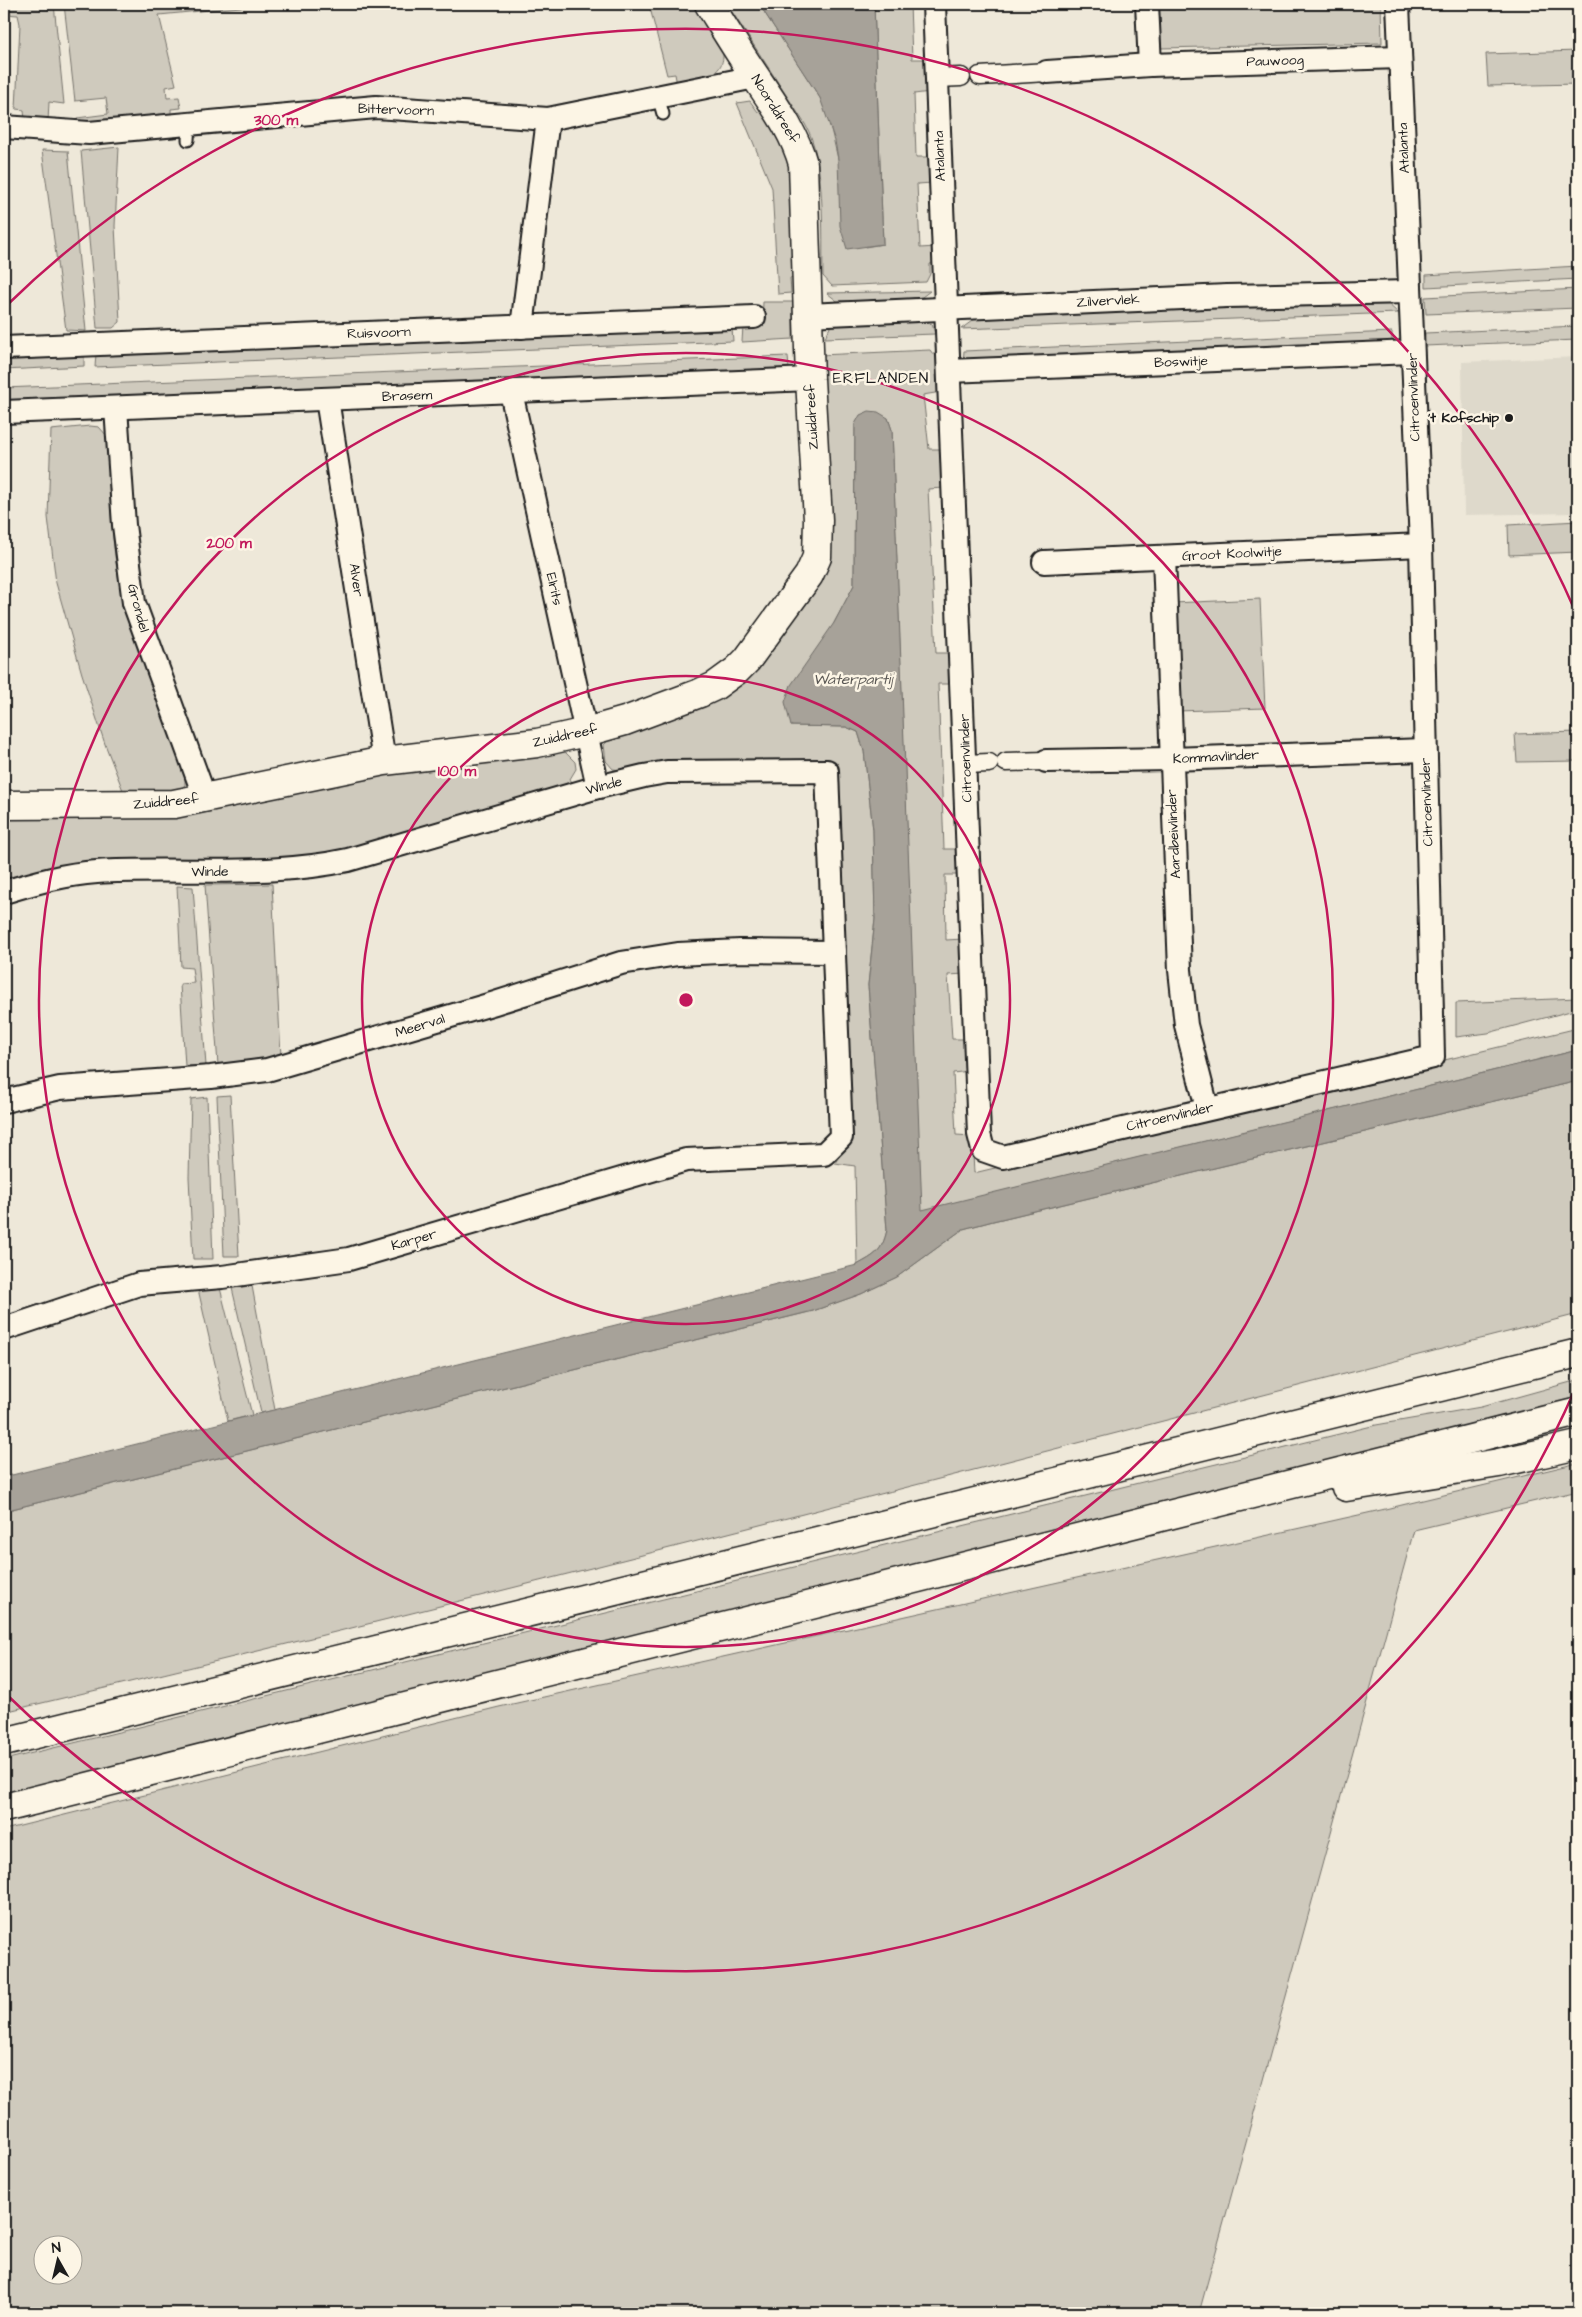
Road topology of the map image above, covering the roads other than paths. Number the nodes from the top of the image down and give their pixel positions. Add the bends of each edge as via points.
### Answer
1 (709, 4) edge
2 (934, 4) edge
3 (1147, 4) edge
4 (1398, 4) edge
5 (1400, 57) junction
6 (1150, 65) junction
7 (1047, 72) joint
8 (980, 76) dead end
9 (755, 77) junction
10 (961, 77) dead end
11 (937, 78) junction
12 (548, 119) junction
13 (4, 127) edge
14 (1409, 292) junction
15 (947, 308) junction
16 (807, 315) junction
17 (754, 317) dead end
18 (522, 327) junction
19 (4, 348) edge
20 (1412, 352) junction
21 (949, 371) junction
22 (810, 379) junction
23 (511, 392) junction
24 (327, 399) junction
25 (116, 408) junction
26 (4, 412) edge
27 (1420, 545) junction
28 (1164, 557) junction
29 (1044, 562) dead end
30 (586, 732) junction
31 (1425, 750) junction
32 (1171, 759) junction
33 (1046, 760) joint
34 (384, 761) junction
35 (966, 764) junction
36 (598, 787) junction
37 (205, 798) junction
38 (4, 805) edge
39 (4, 892) edge
40 (834, 952) junction
41 (4, 1101) edge
42 (1207, 1108) junction
43 (824, 1154) joint
44 (4, 1330) edge
45 (1578, 1353) edge
46 (1578, 1412) edge
47 (1578, 1445) edge
48 (1181, 1512) junction
49 (4, 1742) edge
50 (4, 1808) edge

1 - 9 main road, Noorddreef
2 - 11 street, Atalanta
3 - 6 street
4 - 5 street, Atalanta
5 - 6 street, Pauwoog
5 - 14 street, Atalanta
6 - 7 street, Pauwoog
7 - 8 street, Pauwoog
9 - 12 street, Bittervoorn via 660,105
9 - 16 main road, Noorddreef via 788,127 803,164
10 - 11 street
11 - 15 street, Atalanta
12 - 13 street, Bittervoorn via 376,107 188,132 89,133
12 - 18 street
14 - 15 street, Zilvervlek
14 - 20 street, Citroenvlinder
15 - 16 street, Zilvervlek
15 - 21 street, Citroenvlinder
16 - 22 main road, Zuiddreef
17 - 18 street, Ruisvoorn
18 - 19 street, Ruisvoorn
20 - 21 street, Boswitje
20 - 27 street, Citroenvlinder
21 - 35 street, Citroenvlinder
22 - 23 street, Brasem
22 - 30 main road, Zuiddreef via 818,520 817,557 809,575 747,660 720,682 700,693 625,721
23 - 24 street, Brasem
23 - 30 street, Elrits
24 - 25 street, Brasem
24 - 34 street, Alver
25 - 26 street, Brasem
25 - 37 street, Grondel via 124,525 134,603
27 - 28 street, Groot Koolwitje
27 - 31 street, Citroenvlinder
28 - 29 street, Groot Koolwitje
28 - 32 street, Aardbeivlinder
30 - 34 main road, Zuiddreef via 537,742
30 - 36 street, Elrits
31 - 32 street, Kommavlinder
31 - 42 street, Citroenvlinder via 1433,1057
32 - 33 street, Kommavlinder
32 - 42 street, Aardbeivlinder via 1180,970 1186,1025
33 - 35 street, Kommavlinder
34 - 37 main road, Zuiddreef
35 - 42 street, Citroenvlinder via 979,1134 983,1150 1003,1156
36 - 39 street, Winde via 320,866 199,872 97,872 65,876
36 - 40 street, Winde via 667,772 827,771
37 - 38 main road, Zuiddreef via 160,805
40 - 41 street, Meerval via 740,951 621,963 268,1070 60,1088
40 - 43 street, Winde via 841,1137
43 - 44 street, Karper via 686,1160 349,1259 222,1277 140,1284
45 - 49 main road
46 - 48 main road
47 - 48 main road via 1499,1463
48 - 50 main road

